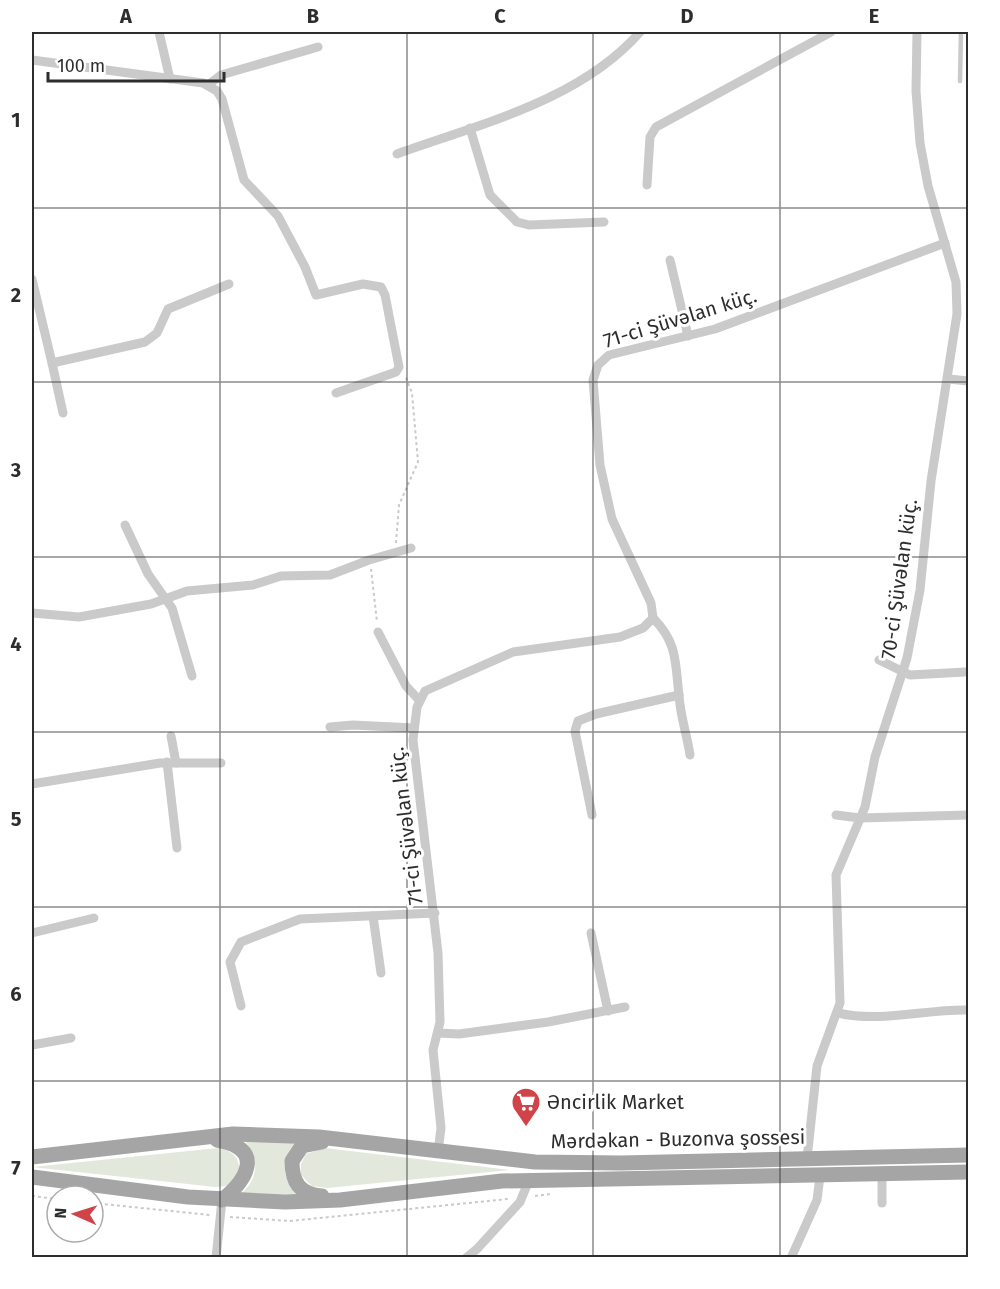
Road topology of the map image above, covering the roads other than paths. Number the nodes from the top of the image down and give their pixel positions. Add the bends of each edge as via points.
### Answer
1 (159, 32) edge
2 (640, 32) edge
3 (831, 32) edge
4 (917, 32) edge
5 (961, 32) edge
6 (318, 47) dead end
7 (32, 60) edge
8 (170, 80) junction
9 (960, 81) dead end
10 (208, 85) junction
11 (470, 128) junction
12 (398, 154) dead end
13 (647, 185) dead end
14 (604, 222) dead end
15 (945, 243) junction
16 (670, 260) dead end
17 (32, 279) edge
18 (229, 284) dead end
19 (688, 336) junction
20 (52, 363) junction
21 (949, 379) junction
22 (969, 381) edge
23 (336, 393) dead end
24 (63, 412) dead end
25 (125, 525) dead end
26 (411, 549) dead end
27 (165, 599) junction
28 (32, 613) edge
29 (653, 618) junction
30 (378, 632) road end
31 (879, 660) dead end
32 (903, 672) junction
33 (965, 672) dead end
34 (192, 676) dead end
35 (678, 695) junction
36 (419, 700) junction
37 (330, 727) dead end
38 (414, 728) junction
39 (171, 736) dead end
40 (690, 755) dead end
41 (171, 762) junction
42 (222, 763) dead end
43 (32, 784) edge
44 (592, 815) dead end
45 (836, 815) dead end
46 (969, 815) edge
47 (860, 818) junction
48 (177, 848) dead end
49 (435, 913) junction
50 (373, 916) junction
51 (94, 918) dead end
52 (32, 933) edge
53 (591, 933) dead end
54 (381, 973) dead end
55 (241, 1006) dead end
56 (625, 1007) dead end
57 (608, 1011) junction
58 (969, 1011) edge
59 (838, 1013) junction
60 (438, 1033) junction
61 (72, 1038) dead end
62 (32, 1045) edge
63 (191, 1137) junction
64 (370, 1142) junction
65 (438, 1152) junction
66 (969, 1155) edge
67 (32, 1157) edge
68 (807, 1159) junction
69 (969, 1172) edge
70 (882, 1174) junction
71 (820, 1176) junction
72 (32, 1177) edge
73 (529, 1180) junction
74 (367, 1197) junction
75 (222, 1200) junction
76 (882, 1203) dead end
77 (216, 1257) edge
78 (466, 1257) edge
79 (791, 1257) edge

1 - 8 street
2 - 11 street via 614,58 571,88
3 - 13 street via 656,127 650,137
4 - 15 street, 70-ci Şüvəlan küç. via 920,143
5 - 9 lane
6 - 10 street via 221,75
7 - 8 street
8 - 10 street
10 - 23 street via 222,99 244,180 278,216 316,295 363,284 381,287 385,295 399,368
11 - 12 street
11 - 14 street via 490,195 517,222
15 - 19 street, 71-ci Şüvəlan küç.
15 - 21 street, 70-ci Şüvəlan küç. via 958,300
16 - 19 street
17 - 20 street
18 - 20 street via 168,309 153,338
19 - 29 street, 71-ci Şüvəlan küç. via 609,355 598,365 593,380 605,492 619,537 651,603
20 - 24 street
21 - 22 street
21 - 32 street, 70-ci Şüvəlan küç. via 931,482 920,590
25 - 27 street via 148,574
26 - 27 street via 330,575 272,577 254,585 187,591
27 - 28 street via 79,617
27 - 34 street via 177,622
29 - 35 street, 71-ci Şüvəlan küç. via 670,640 679,673
29 - 36 street via 643,628 620,638 513,652 432,688
30 - 36 street via 406,686
31 - 32 street
32 - 33 street
32 - 47 street, 70-ci Şüvəlan küç.
35 - 40 street, 71-ci Şüvəlan küç.
35 - 44 street via 578,721 575,731
36 - 38 street, 71-ci Şüvəlan küç.
37 - 38 street
38 - 49 street, 71-ci Şüvəlan küç. via 414,759
39 - 41 street
41 - 42 street
41 - 43 street
41 - 48 street
45 - 47 street
46 - 47 street
47 - 59 street, 70-ci Şüvəlan küç. via 841,859 835,884 842,989
49 - 50 street
49 - 60 street, 71-ci Şüvəlan küç.
50 - 54 street
50 - 55 street via 300,919 241,942 230,962
51 - 52 street
53 - 57 street
56 - 57 street
57 - 60 street via 459,1034
58 - 59 street via 861,1017
59 - 68 street, 70-ci Şüvəlan küç. via 817,1066
60 - 65 street, 71-ci Şüvəlan küç. via 433,1050 441,1128
61 - 62 street
63 - 64 main road, Mərdəkan - Buzonva şossesi via 279,1134
63 - 67 main road, Mərdəkan - Buzonva şossesi
63 - 75 main road via 235,1143 246,1156 248,1168 244,1179
64 - 65 main road, Mərdəkan - Buzonva şossesi
64 - 74 main road via 314,1142 302,1146 292,1161 294,1183 303,1191
65 - 68 main road, Mərdəkan - Buzonva şossesi via 535,1162
66 - 68 main road, Mərdəkan - Buzonva şossesi
69 - 70 main road
70 - 71 main road
70 - 76 street
71 - 73 main road
71 - 79 street via 817,1200
72 - 75 main road
73 - 74 main road
73 - 78 street via 520,1202
74 - 75 main road via 318,1202
75 - 77 street

